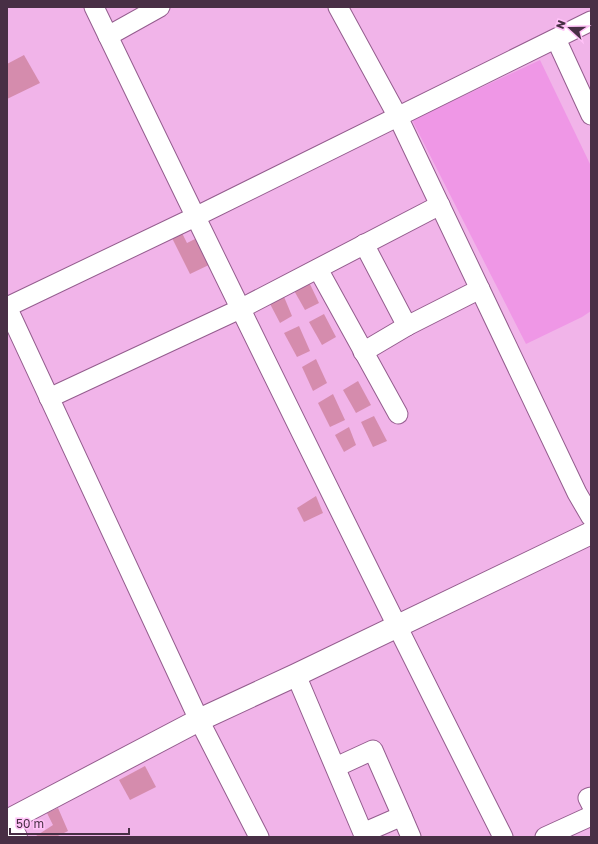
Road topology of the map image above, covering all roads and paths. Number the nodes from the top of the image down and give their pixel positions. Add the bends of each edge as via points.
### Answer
1 (94, 7) edge
2 (160, 7) edge
3 (338, 7) edge
4 (591, 21) edge
5 (108, 36) junction
6 (556, 38) junction
7 (591, 115) edge
8 (398, 117) junction
9 (440, 205) junction
10 (195, 217) junction
11 (364, 244) junction
12 (318, 269) junction
13 (480, 289) junction
14 (240, 309) junction
15 (407, 326) junction
16 (363, 352) junction
17 (49, 398) junction
18 (398, 414) dead end
19 (591, 517) edge
20 (591, 533) edge
21 (397, 626) junction
22 (296, 675) junction
23 (199, 720) junction
24 (336, 767) junction
25 (591, 797) edge
26 (591, 804) edge
27 (402, 816) junction
28 (591, 816) edge
29 (9, 825) edge
30 (259, 837) edge
31 (411, 837) edge
32 (503, 837) edge
33 (545, 837) edge

1 - 5 street
2 - 5 street
3 - 8 street
4 - 6 street
5 - 10 street
6 - 7 street
6 - 8 street
8 - 9 street
8 - 10 street
9 - 11 street
9 - 13 street
10 - 14 street
10 - 17 street via 7,308
11 - 12 street
11 - 15 street
12 - 14 street
12 - 16 street
13 - 15 street
13 - 19 street via 577,493
14 - 17 street
14 - 21 street
15 - 16 street
16 - 18 street
17 - 23 street
20 - 21 street
21 - 22 street
21 - 32 street
22 - 23 street
22 - 24 street
23 - 29 street
23 - 30 street
24 - 27 street via 373,750
24 - 27 street via 363,833
25 - 26 street via 588,798
27 - 31 street
28 - 33 street

